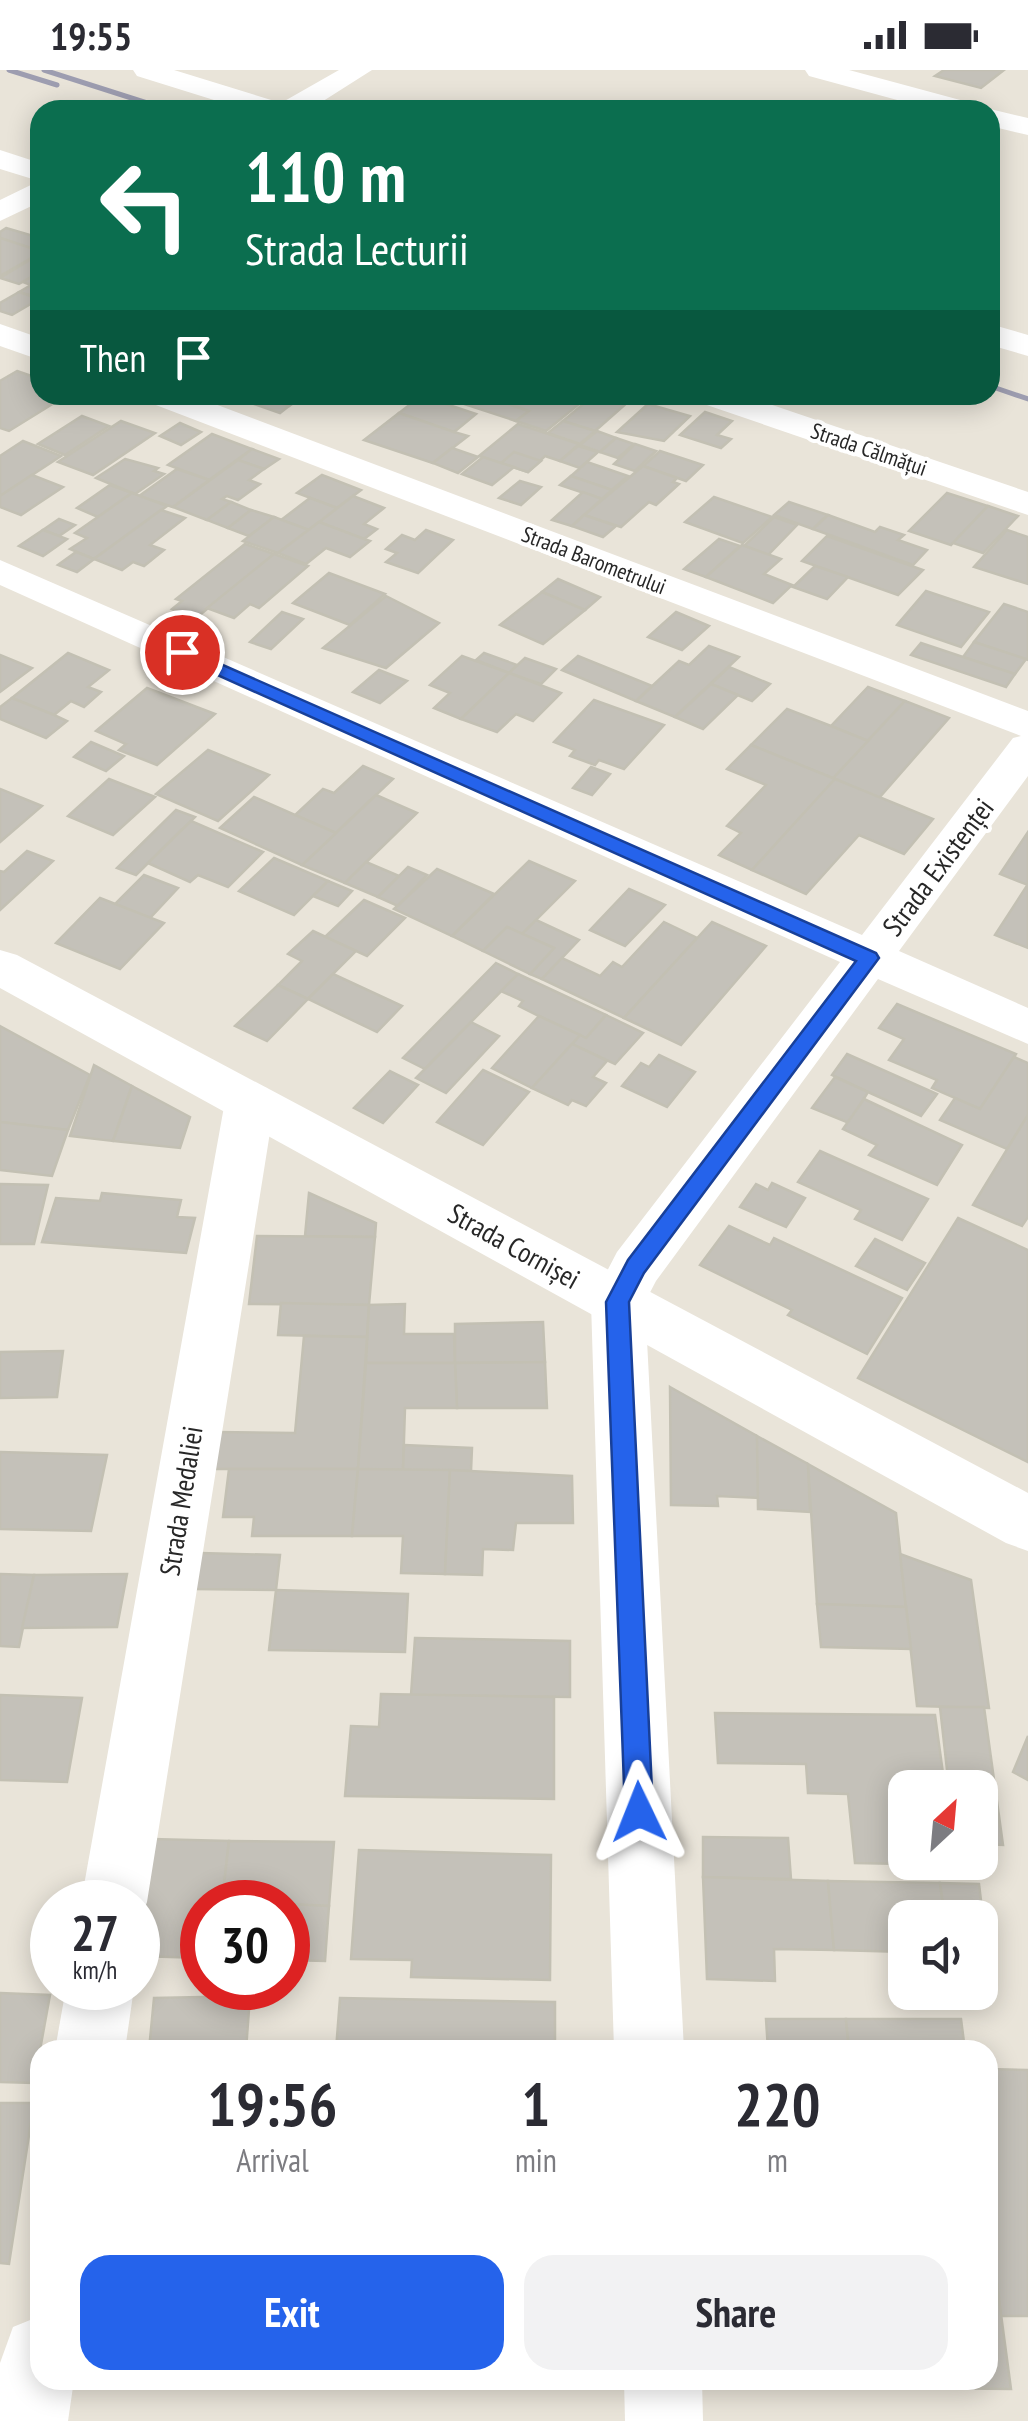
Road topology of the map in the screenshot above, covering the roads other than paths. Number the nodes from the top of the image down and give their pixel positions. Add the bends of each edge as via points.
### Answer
1 (146, 70) edge
2 (358, 70) edge
3 (818, 70) edge
4 (242, 100) edge
5 (306, 100) edge
6 (928, 100) edge
7 (1000, 120) edge
8 (1028, 127) edge
9 (0, 159) edge
10 (30, 169) edge
11 (30, 196) edge
12 (0, 212) edge
13 (0, 334) edge
14 (1000, 337) edge
15 (30, 346) edge
16 (1028, 346) edge
17 (186, 405) edge
18 (739, 405) edge
19 (1028, 504) edge
20 (0, 572) edge
21 (1028, 724) edge
22 (1028, 748) edge
23 (869, 958) junction
24 (0, 967) edge
25 (1028, 1027) edge
26 (250, 1101) junction
27 (618, 1302) junction
28 (1028, 1524) edge
29 (118, 1880) edge
30 (96, 2010) edge
31 (92, 2040) edge
32 (649, 2040) edge
33 (35, 2390) edge
34 (662, 2390) edge
35 (30, 2421) edge
36 (664, 2421) edge

1 - 4 street
2 - 5 street
3 - 6 street
7 - 8 street
9 - 10 street
11 - 12 street
13 - 15 street
14 - 16 street
17 - 21 street, Strada Barometrului
18 - 19 street, Strada Călmățui
20 - 23 street
22 - 23 street, Strada Existenței
23 - 25 street
23 - 27 street, Strada Existenței via 636,1267
24 - 26 street, Strada Cornișei
26 - 27 street, Strada Cornișei
26 - 29 street, Strada Medaliei
27 - 28 street, Strada Cornișei
27 - 32 street
30 - 31 street
33 - 35 street
34 - 36 street

